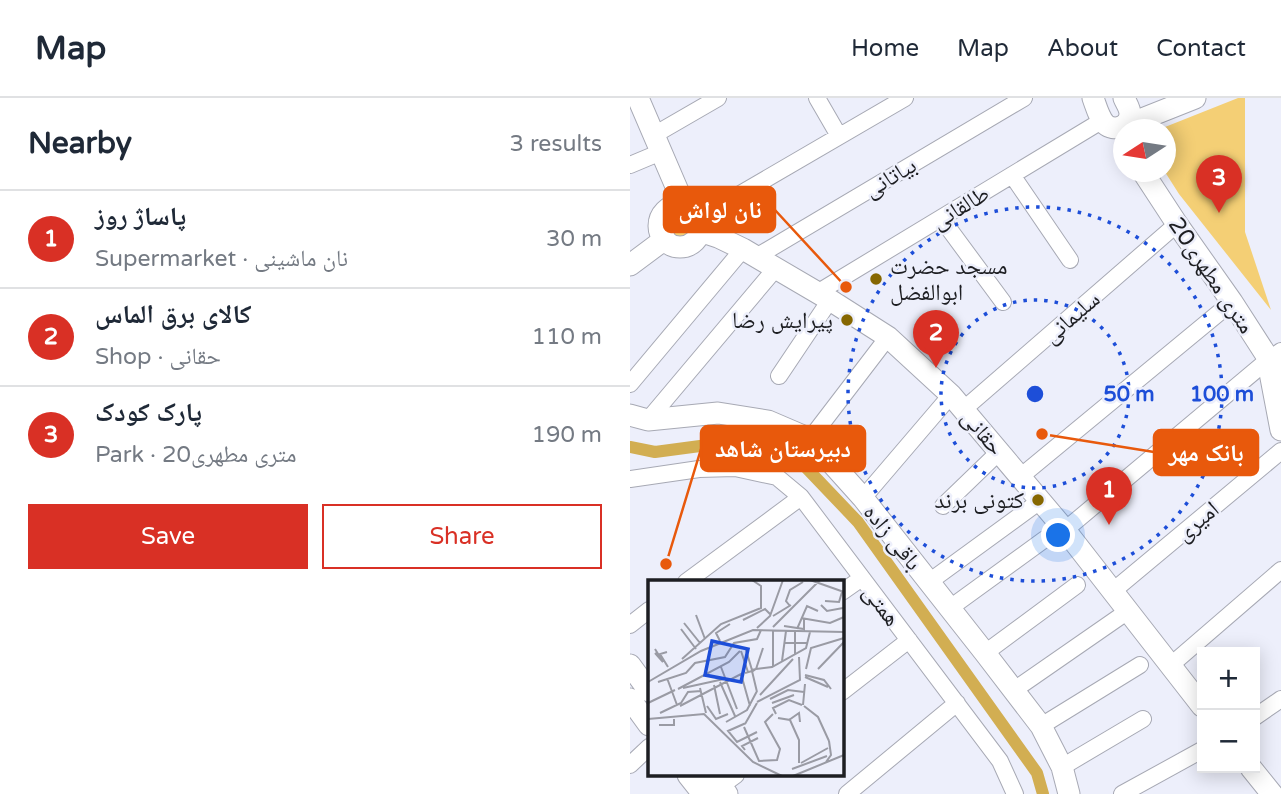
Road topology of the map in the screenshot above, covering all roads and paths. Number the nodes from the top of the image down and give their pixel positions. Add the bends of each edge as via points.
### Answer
1 (718, 98) edge
2 (817, 98) edge
3 (905, 98) edge
4 (1024, 98) edge
5 (1093, 98) edge
6 (1124, 98) edge
7 (1131, 98) edge
8 (1195, 98) edge
9 (1171, 108) junction
10 (638, 110) edge
11 (1129, 119) edge
12 (1137, 119) edge
13 (1113, 122) edge
14 (1113, 127) edge
15 (839, 136) junction
16 (658, 143) junction
17 (630, 165) edge
18 (1012, 175) junction
19 (1150, 182) edge
20 (695, 218) junction
21 (940, 218) junction
22 (1177, 224) junction
23 (665, 239) junction
24 (750, 253) junction
25 (1070, 260) dead end
26 (630, 265) edge
27 (776, 268) junction
28 (823, 297) junction
29 (1003, 302) dead end
30 (1232, 302) junction
31 (888, 337) junction
32 (1275, 356) edge
33 (779, 376) dead end
34 (1281, 378) edge
35 (630, 384) edge
36 (958, 402) junction
37 (639, 418) edge
38 (1281, 430) edge
39 (810, 439) junction
40 (1000, 451) junction
41 (1281, 451) edge
42 (1020, 477) junction
43 (630, 479) edge
44 (801, 497) junction
45 (863, 498) junction
46 (1040, 501) junction
47 (943, 506) dead end
48 (1065, 530) junction
49 (1045, 539) dead end
50 (1281, 569) edge
51 (706, 576) edge
52 (862, 578) junction
53 (929, 582) junction
54 (1077, 585) dead end
55 (844, 591) edge
56 (1113, 591) junction
57 (950, 608) junction
58 (648, 611) edge
59 (1128, 611) junction
60 (630, 625) edge
61 (909, 640) junction
62 (985, 653) junction
63 (630, 664) edge
64 (1140, 665) dead end
65 (1171, 665) junction
66 (648, 690) edge
67 (844, 690) edge
68 (1014, 690) junction
69 (630, 699) edge
70 (1197, 699) edge
71 (1281, 699) edge
72 (957, 703) junction
73 (1260, 714) edge
74 (1143, 719) dead end
75 (648, 724) edge
76 (1041, 726) junction
77 (648, 748) edge
78 (1197, 753) edge
79 (630, 765) edge
80 (1062, 767) junction
81 (1255, 773) edge
82 (691, 776) edge
83 (720, 785) edge
84 (847, 794) edge
85 (1015, 794) edge
86 (1069, 794) edge
87 (1122, 794) edge
88 (1272, 794) edge

1 - 16 street
2 - 15 street
3 - 15 street
4 - 24 street, بیاتانی
5 - 13 street
6 - 11 street
7 - 9 street
8 - 9 street
9 - 12 street
10 - 16 street
14 - 18 street, طالقانی
15 - 20 street
16 - 17 street
16 - 20 street
18 - 21 street, طالقانی
18 - 25 street
19 - 22 street, 20متری مطهری
20 - 23 street via 694,242 682,247
20 - 23 street via 673,206 660,223
20 - 24 street, حقانی via 718,237
21 - 28 street, طالقانی
21 - 29 street
22 - 30 street, 20متری مطهری
22 - 36 street, سلیمانی
23 - 26 street
24 - 27 street, حقانی
24 - 35 street, بیاتانی
27 - 28 street, حقانی
27 - 37 street
28 - 31 street, حقانی
28 - 33 street
30 - 32 street, 20متری مطهری
30 - 42 street
31 - 36 street, حقانی
31 - 39 street
32 - 34 street, 20متری مطهری
32 - 38 street
32 - 48 street
36 - 40 street, حقانی
36 - 45 street, سلیمانی
37 - 39 street, باقی زاده via 718,413 768,421
39 - 45 street, باقی زاده
40 - 42 street, حقانی
40 - 47 street
41 - 56 street, امیری
42 - 46 street, حقانی
43 - 44 street, همتی via 735,468 777,477
44 - 51 street
44 - 52 street, همتی
45 - 53 street, باقی زاده
46 - 48 street, حقانی
46 - 53 street
48 - 56 street, حقانی
49 - 57 street
50 - 65 street
52 - 55 street
52 - 61 street, همتی
53 - 57 street, باقی زاده
54 - 62 street
56 - 59 street, حقانی
57 - 62 street, باقی زاده
58 - 60 street
59 - 65 street, حقانی
59 - 68 street
61 - 67 street
61 - 72 street, همتی
62 - 68 street, باقی زاده
63 - 66 street
64 - 76 street
65 - 70 street, حقانی
68 - 76 street, باقی زاده
69 - 75 street
71 - 73 street
72 - 84 street
72 - 85 street, همتی via 1000,761
74 - 80 street
76 - 80 street, باقی زاده
77 - 79 street
78 - 87 street
80 - 86 street, باقی زاده
81 - 88 street
82 - 83 street

